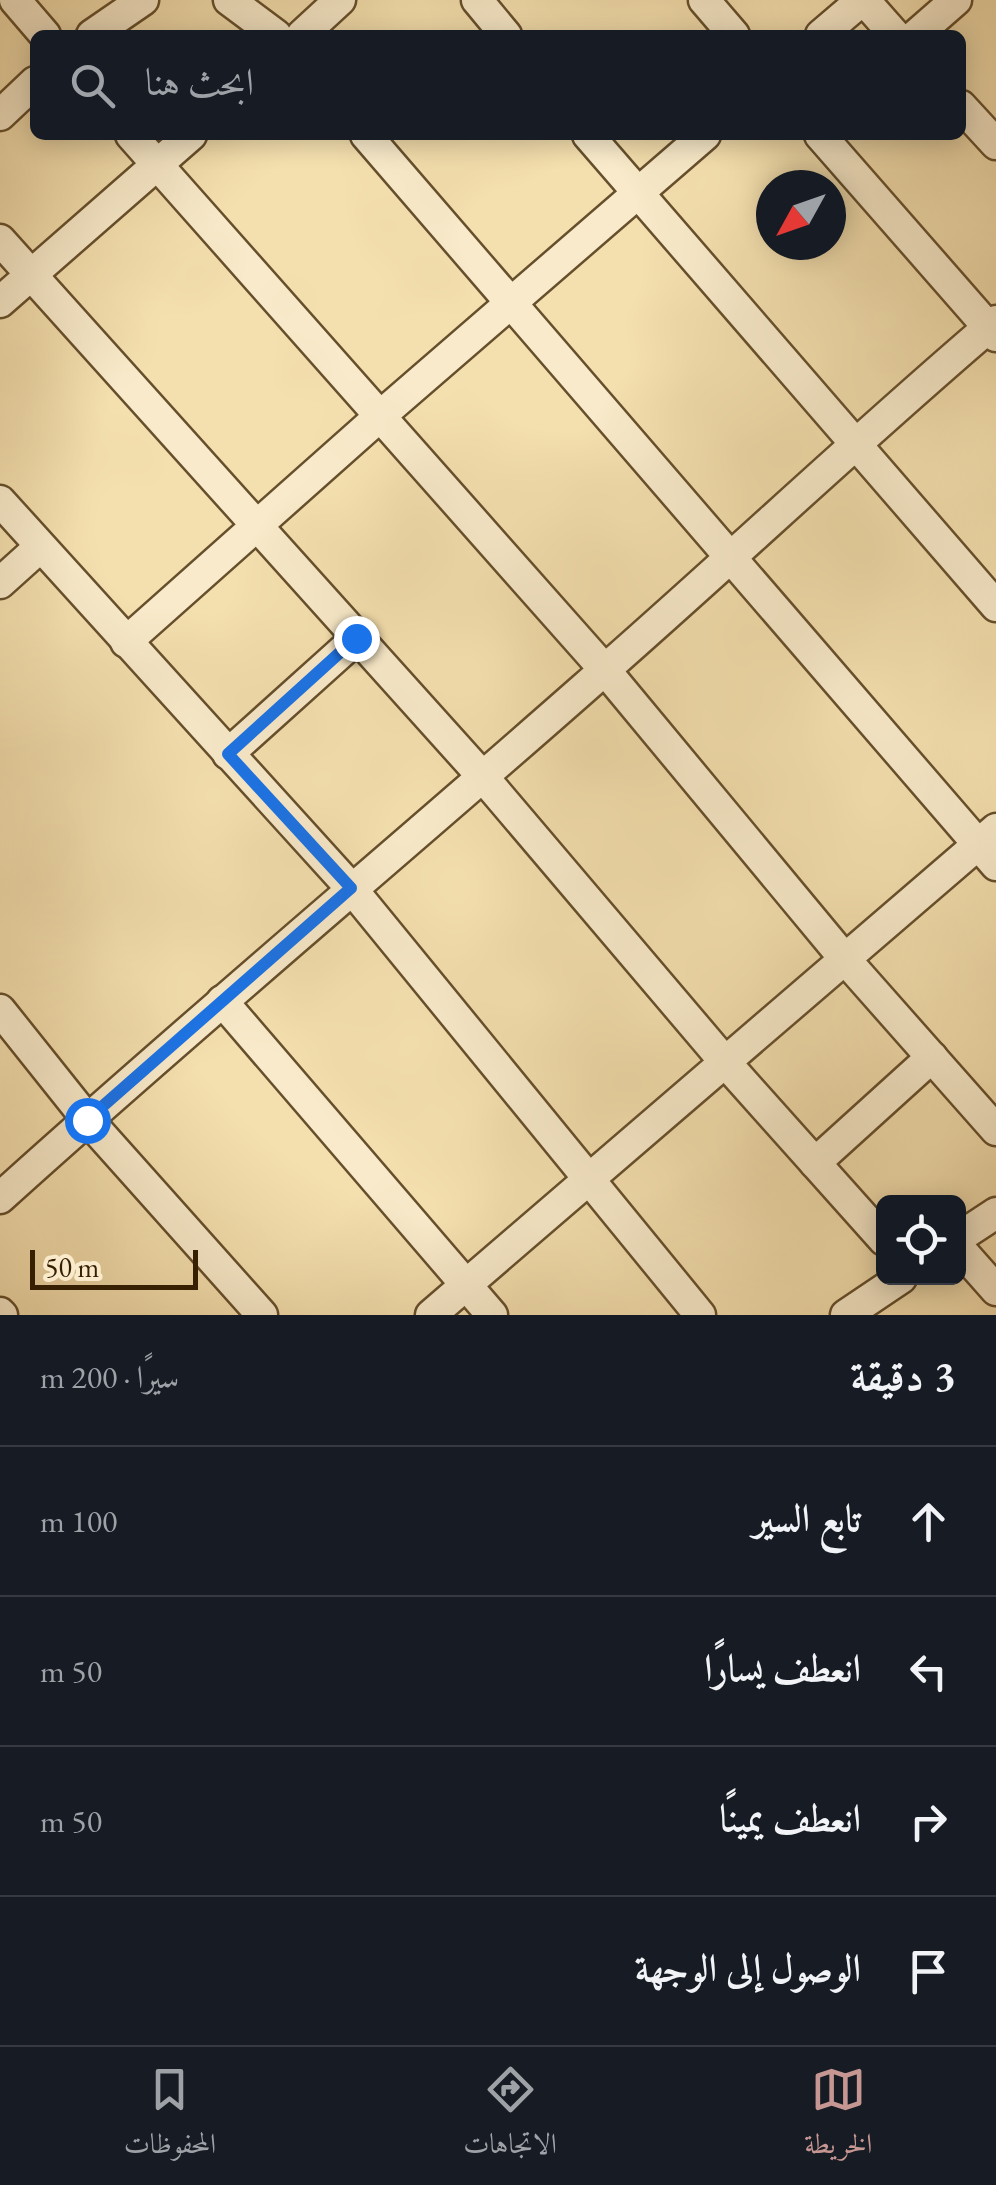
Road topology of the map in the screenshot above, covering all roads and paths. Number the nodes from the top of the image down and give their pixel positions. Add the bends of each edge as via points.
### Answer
1 (14, 0) edge
2 (143, 0) edge
3 (230, 0) edge
4 (340, 0) edge
5 (477, 0) edge
6 (704, 0) edge
7 (863, 0) edge
8 (956, 0) edge
9 (40, 30) edge
10 (99, 30) edge
11 (269, 30) edge
12 (307, 30) edge
13 (502, 30) edge
14 (730, 30) edge
15 (827, 30) edge
16 (890, 30) edge
17 (922, 30) edge
18 (30, 87) edge
19 (966, 111) edge
20 (0, 115) edge
21 (135, 140) edge
22 (184, 140) edge
23 (370, 140) edge
24 (592, 140) edge
25 (699, 140) edge
26 (825, 140) edge
27 (996, 144) edge
28 (157, 165) junction
29 (637, 194) junction
30 (0, 240) edge
31 (31, 274) junction
32 (0, 302) edge
33 (510, 304) junction
34 (994, 328) edge
35 (379, 417) junction
36 (854, 444) junction
37 (0, 501) edge
38 (256, 526) junction
39 (40, 547) junction
40 (729, 558) junction
41 (0, 583) edge
42 (996, 606) edge
43 (356, 638) junction
44 (126, 642) junction
45 (605, 670) junction
46 (228, 754) junction
47 (483, 778) junction
48 (990, 846) edge
49 (351, 888) junction
50 (844, 958) junction
51 (222, 1001) junction
52 (0, 1010) edge
53 (932, 1057) junction
54 (725, 1062) junction
55 (87, 1120) junction
56 (996, 1130) edge
57 (815, 1163) junction
58 (591, 1178) junction
59 (0, 1198) edge
60 (996, 1212) edge
61 (876, 1231) edge
62 (966, 1233) edge
63 (966, 1256) edge
64 (466, 1284) junction
65 (893, 1285) edge
66 (996, 1290) edge
67 (864, 1310) edge
68 (262, 1315) edge
69 (431, 1315) edge
70 (492, 1315) edge
71 (700, 1315) edge

1 - 9 street
2 - 10 street
3 - 11 street
4 - 12 street
5 - 13 street
6 - 14 street
7 - 15 street
7 - 16 street
8 - 17 street
18 - 20 street
19 - 27 street
21 - 28 street
22 - 28 street
23 - 33 street
24 - 29 street
25 - 29 street
26 - 34 street
28 - 31 street
28 - 35 street
29 - 33 street
29 - 36 street
30 - 31 street
31 - 32 street
31 - 38 street
33 - 35 street
33 - 40 street
34 - 36 street
35 - 38 street
35 - 45 street
36 - 40 street
36 - 42 street
37 - 39 street
38 - 43 street
38 - 44 street
39 - 41 street
39 - 44 street
40 - 45 street
40 - 48 street
43 - 46 street
43 - 47 street
44 - 46 street
45 - 47 street
45 - 50 street
46 - 49 street
47 - 49 street
47 - 54 street
48 - 50 street
49 - 51 street
49 - 58 street
50 - 53 street
50 - 54 street
51 - 55 street
51 - 64 street
52 - 55 street
53 - 56 street
53 - 57 street
54 - 57 street
54 - 58 street
55 - 59 street
55 - 68 street
57 - 61 street
58 - 64 street
58 - 71 street
60 - 62 street
63 - 66 street
64 - 69 street
64 - 70 street
65 - 67 street

